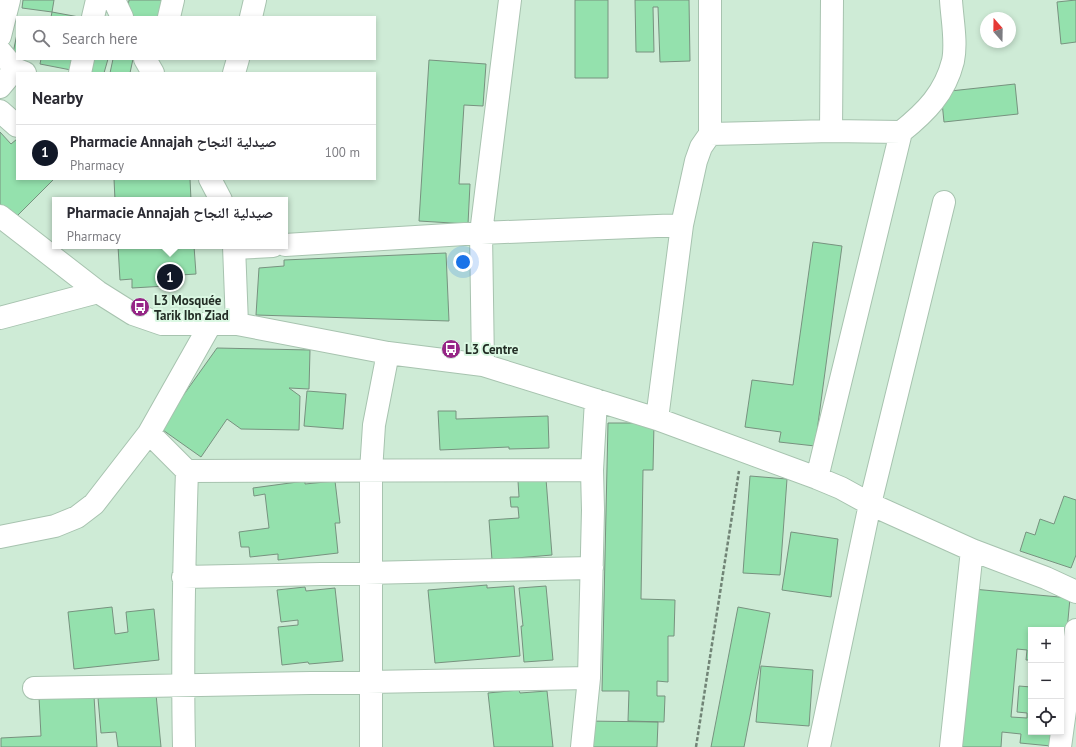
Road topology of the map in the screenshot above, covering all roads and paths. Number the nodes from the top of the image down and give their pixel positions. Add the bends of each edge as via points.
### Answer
1 (9, 0) edge
2 (97, 0) edge
3 (114, 0) edge
4 (173, 0) edge
5 (255, 0) edge
6 (510, 0) edge
7 (710, 0) edge
8 (832, 0) edge
9 (950, 0) edge
10 (93, 16) edge
11 (122, 16) edge
12 (169, 16) edge
13 (251, 16) edge
14 (0, 36) edge
15 (0, 51) edge
16 (83, 60) edge
17 (146, 60) edge
18 (159, 60) edge
19 (238, 60) edge
20 (20, 71) edge
21 (80, 72) edge
22 (153, 72) edge
23 (154, 72) edge
24 (234, 72) edge
25 (16, 74) edge
26 (0, 87) edge
27 (0, 111) edge
28 (16, 125) edge
29 (831, 131) junction
30 (901, 132) junction
31 (710, 134) junction
32 (211, 180) edge
33 (219, 197) edge
34 (944, 202) dead end
35 (3, 222) edge
36 (682, 225) junction
37 (480, 233) junction
38 (288, 245) edge
39 (234, 249) edge
40 (98, 292) junction
41 (0, 318) edge
42 (237, 324) junction
43 (210, 325) junction
44 (388, 353) junction
45 (483, 365) junction
46 (596, 400) junction
47 (657, 419) junction
48 (150, 433) junction
49 (743, 450) junction
50 (592, 470) junction
51 (187, 471) junction
52 (371, 471) junction
53 (817, 478) junction
54 (870, 504) junction
55 (0, 537) edge
56 (972, 550) junction
57 (592, 568) junction
58 (371, 573) junction
59 (184, 577) junction
60 (1076, 592) edge
61 (1076, 630) edge
62 (590, 678) junction
63 (371, 682) junction
64 (183, 685) junction
65 (34, 688) dead end
66 (184, 747) edge
67 (371, 747) edge
68 (582, 747) edge
69 (696, 747) edge
70 (819, 747) edge
71 (951, 747) edge
72 (1060, 747) edge

1 - 14 street
2 - 10 street
3 - 11 street
4 - 12 street
5 - 13 street
6 - 37 street
7 - 31 street
8 - 29 street
9 - 30 street via 953,61 940,92 930,107
15 - 20 street
16 - 21 street
17 - 22 street
18 - 23 street
19 - 24 street
25 - 26 street
27 - 28 street
29 - 30 street
29 - 31 street
30 - 53 street
31 - 36 street via 701,147 696,161
32 - 33 street
34 - 54 street
35 - 40 street
36 - 37 street
36 - 47 street
37 - 38 street
37 - 45 street
39 - 42 street
40 - 41 street
40 - 43 street via 133,314 162,324
42 - 43 street
42 - 44 street
43 - 48 street
44 - 45 street
44 - 52 street via 374,425
45 - 46 street
46 - 47 street
46 - 50 street
47 - 49 street
48 - 51 street
48 - 55 street via 94,504 77,517 55,526
49 - 53 street
49 - 69 path
50 - 52 street
50 - 57 street
51 - 52 street
51 - 59 street
52 - 58 street
53 - 54 street
54 - 56 street
54 - 70 street
56 - 60 street
56 - 71 street
57 - 58 street
57 - 62 street
58 - 59 street
58 - 63 street
59 - 64 street
61 - 72 street
62 - 63 street
62 - 68 street
63 - 64 street
63 - 67 street
64 - 65 street
64 - 66 street

